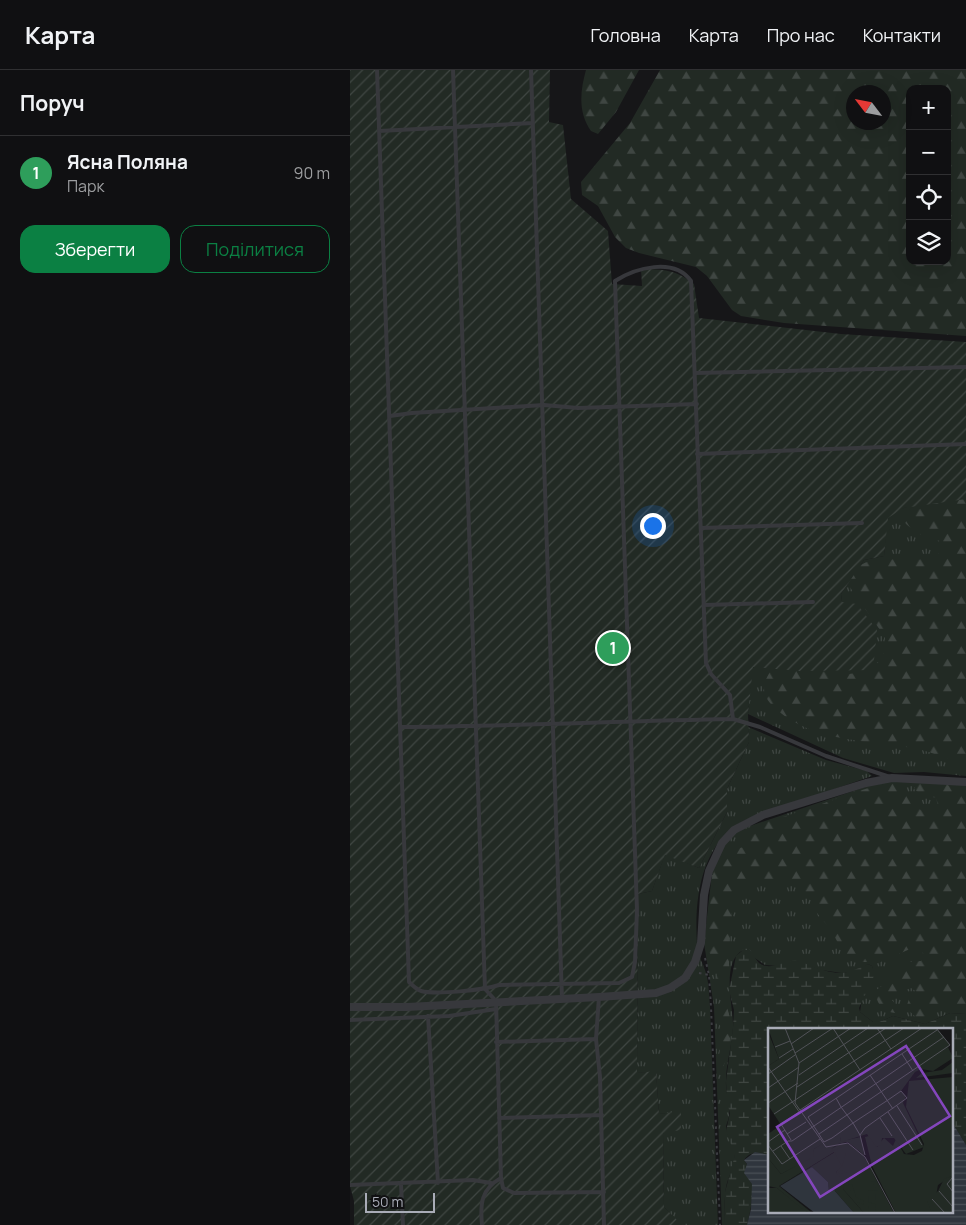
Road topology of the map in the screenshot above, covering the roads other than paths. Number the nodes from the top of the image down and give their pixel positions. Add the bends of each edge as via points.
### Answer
1 (377, 70) edge
2 (453, 70) edge
3 (531, 70) edge
4 (533, 123) junction
5 (455, 127) junction
6 (379, 130) junction
7 (966, 367) edge
8 (695, 373) junction
9 (697, 404) junction
10 (544, 406) junction
11 (620, 407) junction
12 (466, 411) junction
13 (390, 416) junction
14 (966, 444) edge
15 (697, 454) junction
16 (862, 523) dead end
17 (701, 528) junction
18 (813, 602) dead end
19 (704, 605) junction
20 (733, 718) junction
21 (630, 721) junction
22 (553, 724) junction
23 (476, 726) junction
24 (400, 727) junction
25 (892, 778) junction
26 (966, 782) edge
27 (561, 984) junction
28 (485, 989) junction
29 (599, 997) junction
30 (562, 999) junction
31 (496, 1005) junction
32 (350, 1007) edge
33 (428, 1016) junction
34 (350, 1020) edge
35 (596, 1039) junction
36 (496, 1042) junction
37 (602, 1115) junction
38 (499, 1118) junction
39 (502, 1178) junction
40 (438, 1183) junction
41 (491, 1183) junction
42 (401, 1184) junction
43 (350, 1185) edge
44 (604, 1192) junction
45 (403, 1225) edge
46 (482, 1225) edge
47 (604, 1225) edge

1 - 6 lane
2 - 5 lane
3 - 4 lane
4 - 5 lane
4 - 10 lane
5 - 6 lane
5 - 12 lane
6 - 13 lane
7 - 8 lane
8 - 9 lane
8 - 11 lane via 691,281 686,275 663,268 629,272 615,281
9 - 11 lane
9 - 15 lane
10 - 11 lane
10 - 12 lane
10 - 22 lane
11 - 21 lane
12 - 13 lane
12 - 23 lane
13 - 24 lane
14 - 15 lane
15 - 17 lane
16 - 17 lane
17 - 19 lane
18 - 19 lane
19 - 20 lane via 706,663 711,674 730,695
20 - 21 lane
20 - 25 lane via 826,756
21 - 22 lane
21 - 27 lane via 636,962 632,976 619,983
22 - 23 lane
22 - 27 lane
23 - 24 lane
23 - 28 lane
24 - 28 lane via 409,982 424,991
25 - 26 street
25 - 29 street via 866,783 763,816 734,830 722,843 709,871 704,895 702,943 689,974 678,984 656,993
27 - 28 lane via 499,985
27 - 30 lane
28 - 31 lane
29 - 30 street
29 - 35 lane
30 - 31 street
31 - 32 street
31 - 33 lane via 449,1016
31 - 36 lane
33 - 34 lane
33 - 40 lane
35 - 36 lane
35 - 37 lane
36 - 38 lane
37 - 38 lane
37 - 44 lane
38 - 39 lane
39 - 41 lane
39 - 44 lane via 503,1188 514,1193
40 - 41 lane via 473,1180
40 - 42 lane
41 - 46 lane via 480,1202
42 - 43 lane
42 - 45 lane
44 - 47 lane

